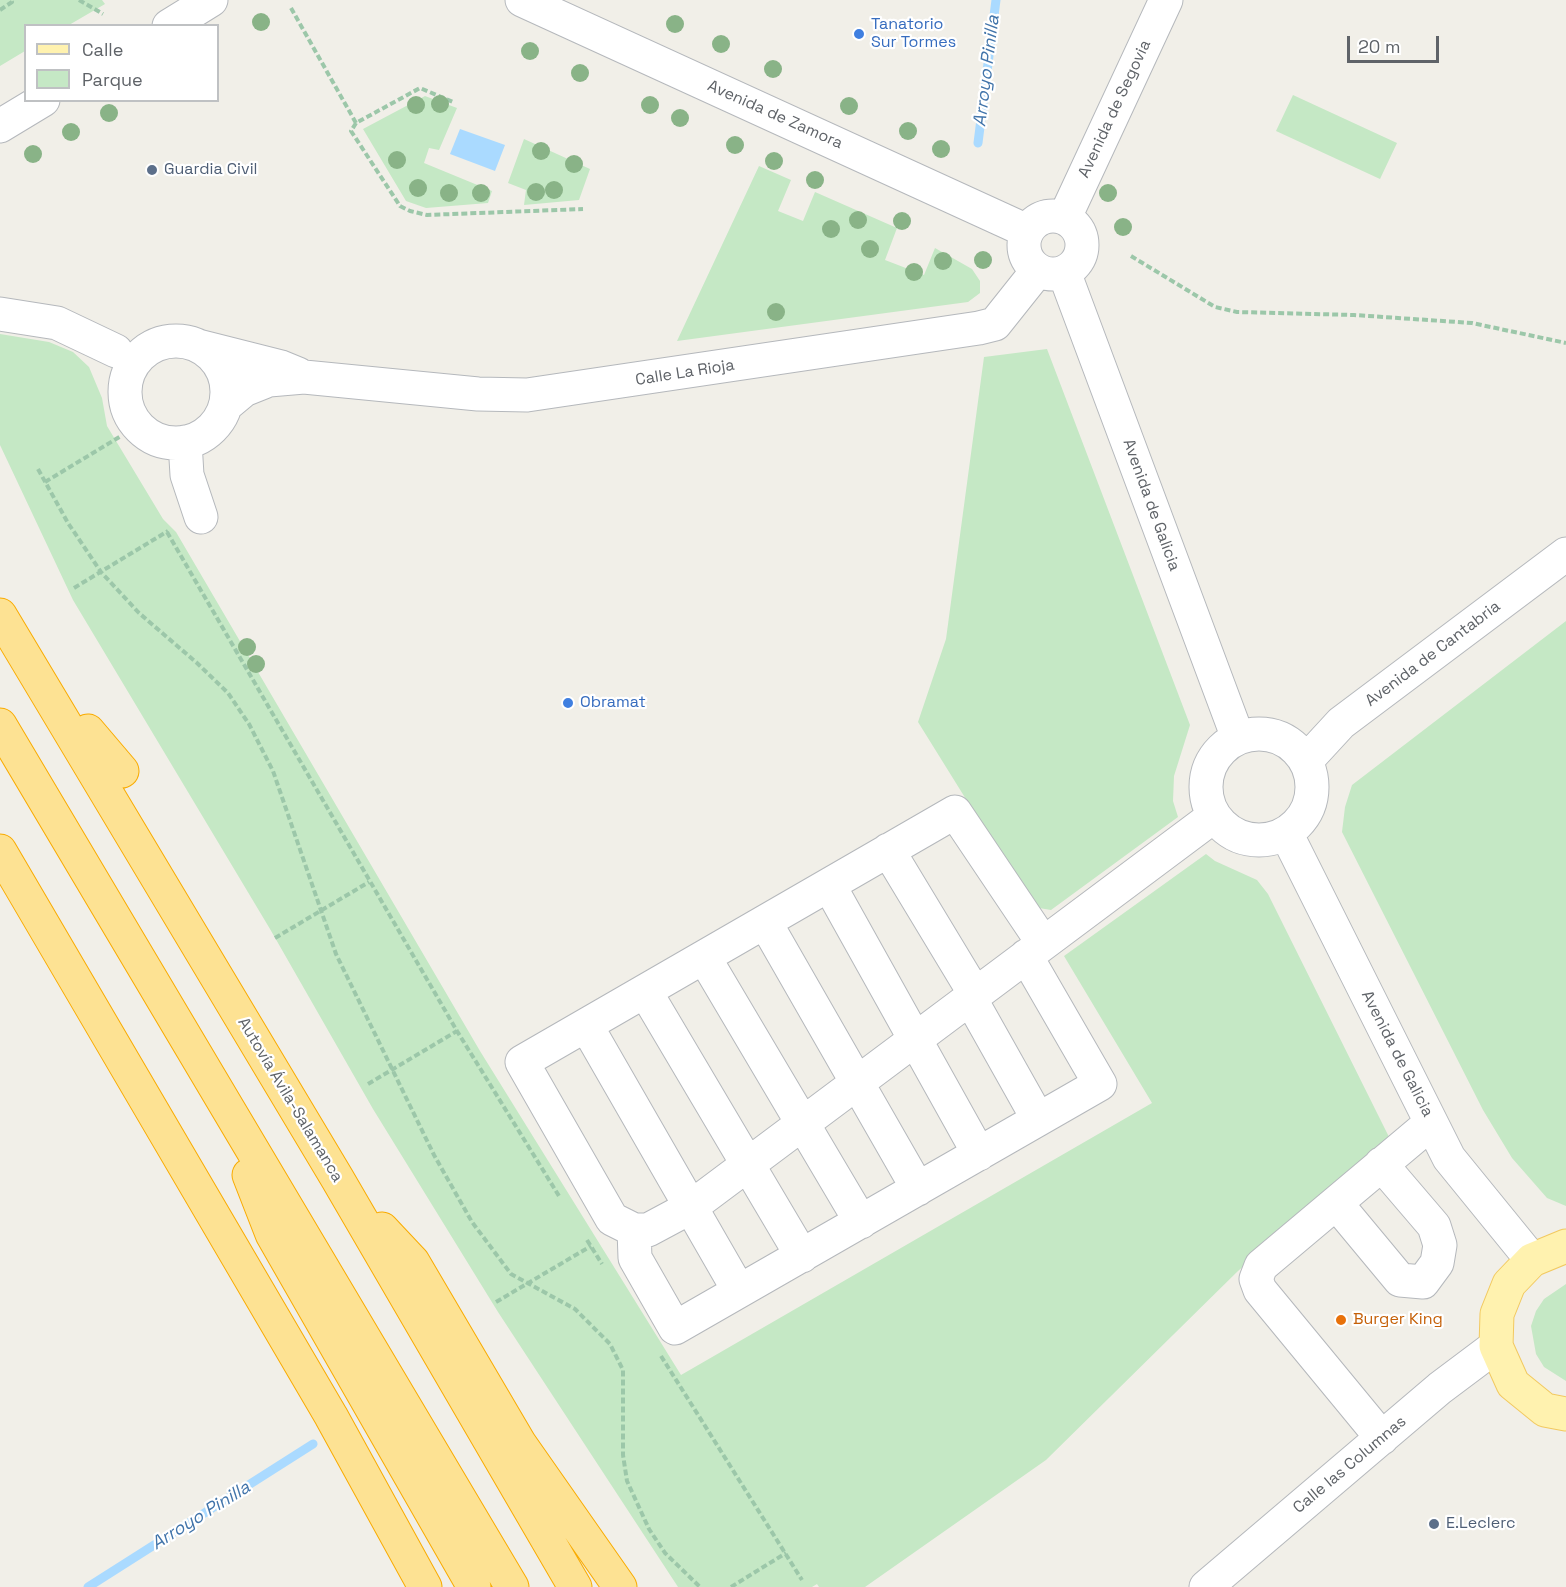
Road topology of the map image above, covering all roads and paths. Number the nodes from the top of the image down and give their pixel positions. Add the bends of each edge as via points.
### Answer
1 (11, 0) edge
2 (79, 0) edge
3 (212, 0) edge
4 (522, 0) edge
5 (1166, 0) edge
6 (291, 8) dead end
7 (0, 10) edge
8 (103, 14) dead end
9 (172, 24) edge
10 (40, 102) edge
11 (453, 102) dead end
12 (356, 123) junction
13 (0, 126) edge
14 (583, 209) dead end
15 (1065, 217) junction
16 (1027, 231) junction
17 (1131, 256) dead end
18 (1051, 271) junction
19 (0, 314) edge
20 (1566, 343) edge
21 (197, 345) junction
22 (116, 351) dead end
23 (304, 377) junction
24 (226, 405) junction
25 (121, 436) dead end
26 (185, 442) junction
27 (38, 470) dead end
28 (45, 482) junction
29 (201, 517) dead end
30 (1566, 554) edge
31 (101, 572) junction
32 (74, 588) dead end
33 (0, 615) edge
34 (25, 656) junction
35 (0, 725) edge
36 (1238, 738) junction
37 (1306, 761) junction
38 (122, 771) dead end
39 (1214, 816) junction
40 (1286, 833) junction
41 (888, 850) junction
42 (0, 851) edge
43 (369, 882) junction
44 (829, 885) junction
45 (321, 910) junction
46 (765, 922) junction
47 (275, 938) dead end
48 (1034, 949) junction
49 (704, 957) junction
50 (645, 991) junction
51 (972, 996) junction
52 (586, 1025) junction
53 (457, 1031) junction
54 (915, 1039) junction
55 (391, 1070) junction
56 (857, 1082) junction
57 (368, 1084) dead end
58 (217, 1089) junction
59 (1038, 1119) junction
60 (1431, 1123) junction
61 (803, 1124) junction
62 (979, 1154) junction
63 (748, 1164) junction
64 (1382, 1164) junction
65 (337, 1178) junction
66 (918, 1189) junction
67 (563, 1202) dead end
68 (1336, 1203) junction
69 (691, 1207) junction
70 (861, 1222) junction
71 (634, 1230) junction
72 (585, 1238) dead end
73 (591, 1246) junction
74 (1566, 1246) edge
75 (802, 1256) junction
76 (1532, 1260) junction
77 (603, 1266) dead end
78 (528, 1283) junction
79 (739, 1292) junction
80 (496, 1302) dead end
81 (654, 1346) dead end
82 (1496, 1346) junction
83 (1566, 1414) edge
84 (1382, 1438) junction
85 (786, 1553) junction
86 (802, 1580) dead end
87 (425, 1587) edge
88 (474, 1587) edge
89 (512, 1587) edge
90 (575, 1587) edge
91 (620, 1587) edge
92 (700, 1587) edge
93 (731, 1587) edge
94 (1206, 1587) edge

1 - 7 path
2 - 8 path
3 - 9 street
4 - 16 street, Avenida de Zamora
5 - 15 street, Avenida de Segovia
6 - 12 path
10 - 13 street
11 - 12 path via 420,88
12 - 14 path via 351,131 400,206 410,211 427,215
15 - 16 street via 1050,215 1037,220
15 - 18 street via 1078,229 1083,245 1078,261
16 - 18 street via 1025,252
17 - 20 path via 1215,307 1237,312 1472,323
18 - 23 street, Calle La Rioja via 995,324 641,380 518,395
18 - 36 street, Avenida de Galicia
19 - 22 street via 57,323
21 - 23 street, Calle La Rioja
21 - 24 street via 223,370 227,381
21 - 26 street via 180,341 147,350 127,377 125,394 138,426 151,437
23 - 24 street, Calle La Rioja via 269,380 244,390
24 - 26 street via 211,430
25 - 28 path
26 - 29 street via 187,475
27 - 28 path
28 - 31 path
30 - 37 street, Avenida de Cantabria via 1341,723
31 - 32 path
31 - 43 path via 167,532
31 - 45 path via 153,627 228,693 249,724 273,771
33 - 34 highway, Autovía Ávila-Salamanca
34 - 38 highway
34 - 65 highway, Autovía Ávila-Salamanca
35 - 58 highway
36 - 37 street via 1253,734 1283,740
36 - 39 street via 1222,748 1208,772 1207,799
37 - 40 street via 1312,793 1308,809
39 - 40 street via 1225,828 1254,840
39 - 48 street
40 - 60 street, Avenida de Galicia
41 - 44 street
41 - 48 street via 955,812
41 - 51 street
42 - 87 highway via 331,1416
43 - 45 path
43 - 53 path
44 - 46 street
44 - 54 street
45 - 47 path
45 - 55 path via 336,954
46 - 49 street
46 - 56 street
48 - 51 street
48 - 59 street via 1100,1084
49 - 50 street
49 - 61 street
50 - 52 street
50 - 63 street
51 - 54 street
51 - 59 street
52 - 69 street
52 - 71 street via 522,1062 612,1219
53 - 55 path
53 - 67 path
54 - 56 street
54 - 62 street
55 - 57 path
55 - 78 path via 472,1222 511,1274
56 - 61 street
56 - 66 street
58 - 88 highway via 272,1234
58 - 89 highway
59 - 62 street
60 - 64 street
60 - 76 street, Avenida de Galicia via 1449,1158
61 - 63 street
61 - 70 street
62 - 66 street
63 - 69 street
63 - 75 street
64 - 68 street
64 - 68 street via 1434,1226 1440,1245 1437,1263 1423,1282 1400,1280
65 - 90 highway, Autovía Ávila-Salamanca
65 - 91 highway via 412,1262 520,1444
66 - 70 street
68 - 84 street via 1261,1266 1256,1280 1260,1290
69 - 71 street via 648,1230
69 - 79 street
70 - 75 street
71 - 79 street via 635,1258 675,1328
72 - 73 path
73 - 77 path
73 - 78 path
74 - 76 main road
75 - 79 street
76 - 82 main road via 1509,1284 1497,1314
78 - 80 path
78 - 92 path via 575,1309 610,1344 623,1370 623,1455 627,1480 649,1529 665,1553
81 - 85 path
82 - 83 main road via 1513,1384 1545,1410
82 - 84 street, Calle las Columnas
84 - 94 street, Calle las Columnas
85 - 86 path
85 - 93 path

